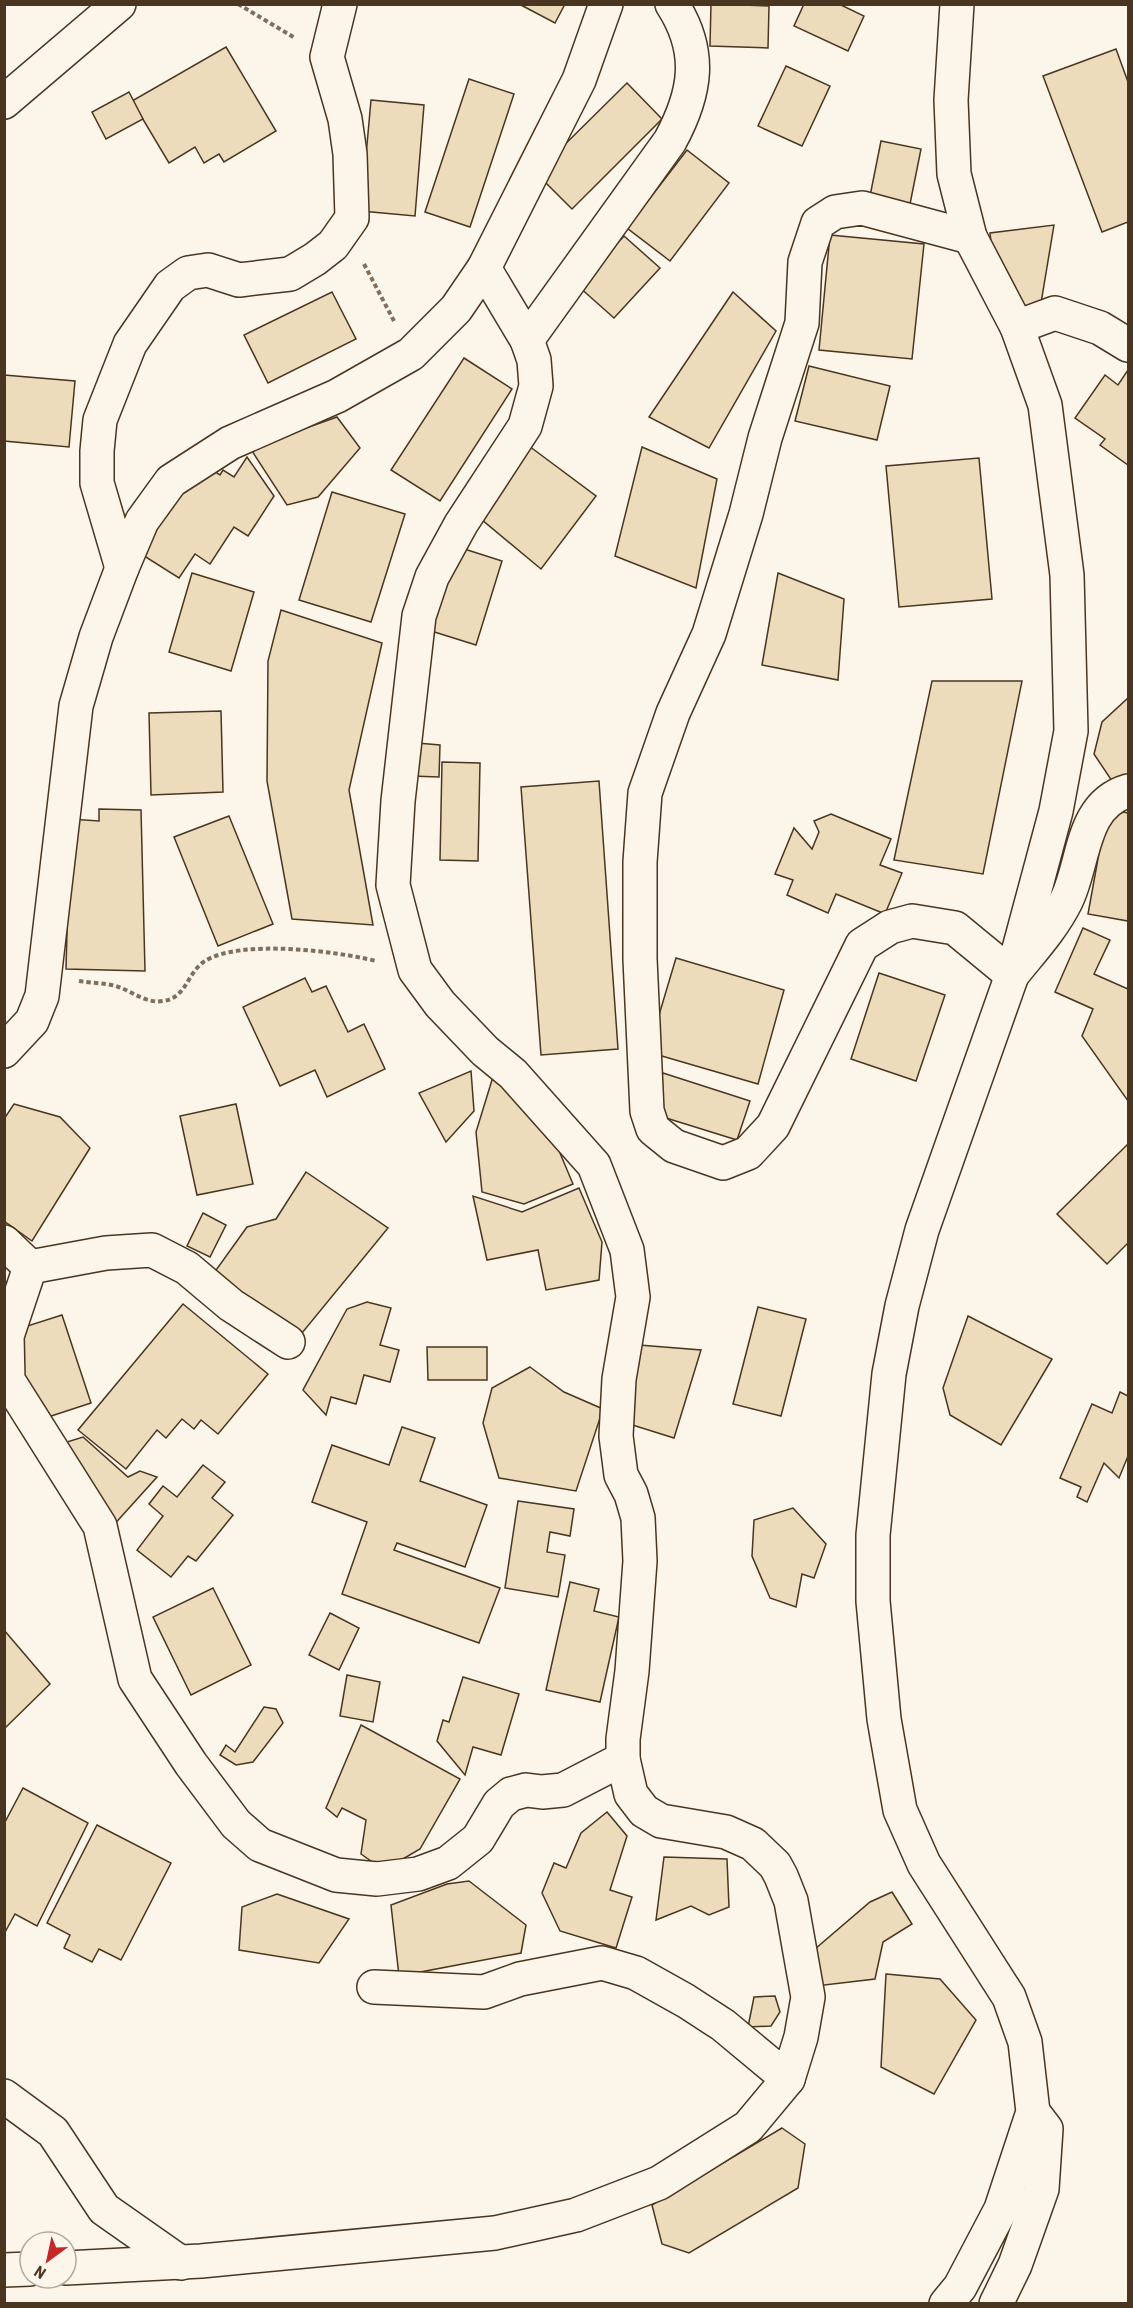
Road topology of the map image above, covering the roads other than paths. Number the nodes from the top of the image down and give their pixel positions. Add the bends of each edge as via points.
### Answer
1 (119, 4) edge
2 (340, 4) edge
3 (606, 4) edge
4 (672, 4) edge
5 (957, 4) edge
6 (4, 102) edge
7 (970, 237) junction
8 (484, 268) junction
9 (1017, 327) junction
10 (527, 340) junction
11 (1128, 345) edge
12 (122, 567) junction
13 (1128, 790) edge
14 (1012, 975) junction
15 (4, 1051) edge
16 (4, 1242) edge
17 (30, 1267) junction
18 (288, 1342) dead end
19 (623, 1759) junction
20 (374, 1987) dead end
21 (788, 2079) junction
22 (4, 2096) edge
23 (1033, 2112) junction
24 (180, 2263) junction
25 (78, 2267) edge
26 (946, 2304) edge
27 (996, 2304) edge

1 - 6 street
2 - 12 street via 327,57 351,154 352,218 333,245 290,274 239,280 208,270 188,273 170,286 130,344 100,420 97,451 97,483
3 - 8 street via 579,80
4 - 10 street via 692,52 686,112 670,141
5 - 7 street via 951,100 954,174
7 - 9 street
7 - 14 street via 862,208 835,212 818,223 811,239 805,262 802,323 765,438 746,514 709,634 673,713 645,793 640,959 644,1079 653,1129 674,1146 723,1163 748,1153 773,1126 862,945 890,927 912,921 955,928
8 - 10 street
8 - 12 street via 456,309 411,354 337,396 230,443 171,480 142,521
9 - 11 street via 1055,313 1100,328
9 - 14 street via 1044,405 1064,552 1071,731 1056,811
10 - 19 street via 534,360 536,386 525,426 461,524 432,577 419,616 398,801 393,885 415,970 440,1004 485,1052 513,1074 594,1165 627,1250 633,1297 619,1379 616,1436 621,1475 638,1518 640,1561
12 - 15 street via 76,706 46,977 33,1021
13 - 14 street via 1115,794 1094,815 1067,899 1052,926
14 - 23 street via 922,1230 902,1305 889,1374 873,1535 873,1601 884,1719 900,1810 924,1864 1009,1997 1025,2042
16 - 17 street
17 - 18 street via 106,1253 152,1250 187,1268 231,1305
17 - 19 street via 8,1336 8,1380 100,1527 135,1679 229,1815 260,1845 336,1875 377,1879 418,1874 448,1863 478,1839 500,1804 512,1794 563,1790
19 - 21 street via 631,1794 644,1811 661,1821 726,1832 753,1844 781,1876 793,1910 808,1997
20 - 21 street via 484,1992 520,1979 602,1963 636,1973 686,2001 723,2025
21 - 24 street via 748,2127 659,2183 576,2215 495,2233
22 - 24 street via 53,2132 104,2209
23 - 26 street via 1001,2209 960,2287
23 - 27 street via 1046,2129 1042,2189 1015,2265
24 - 25 street

